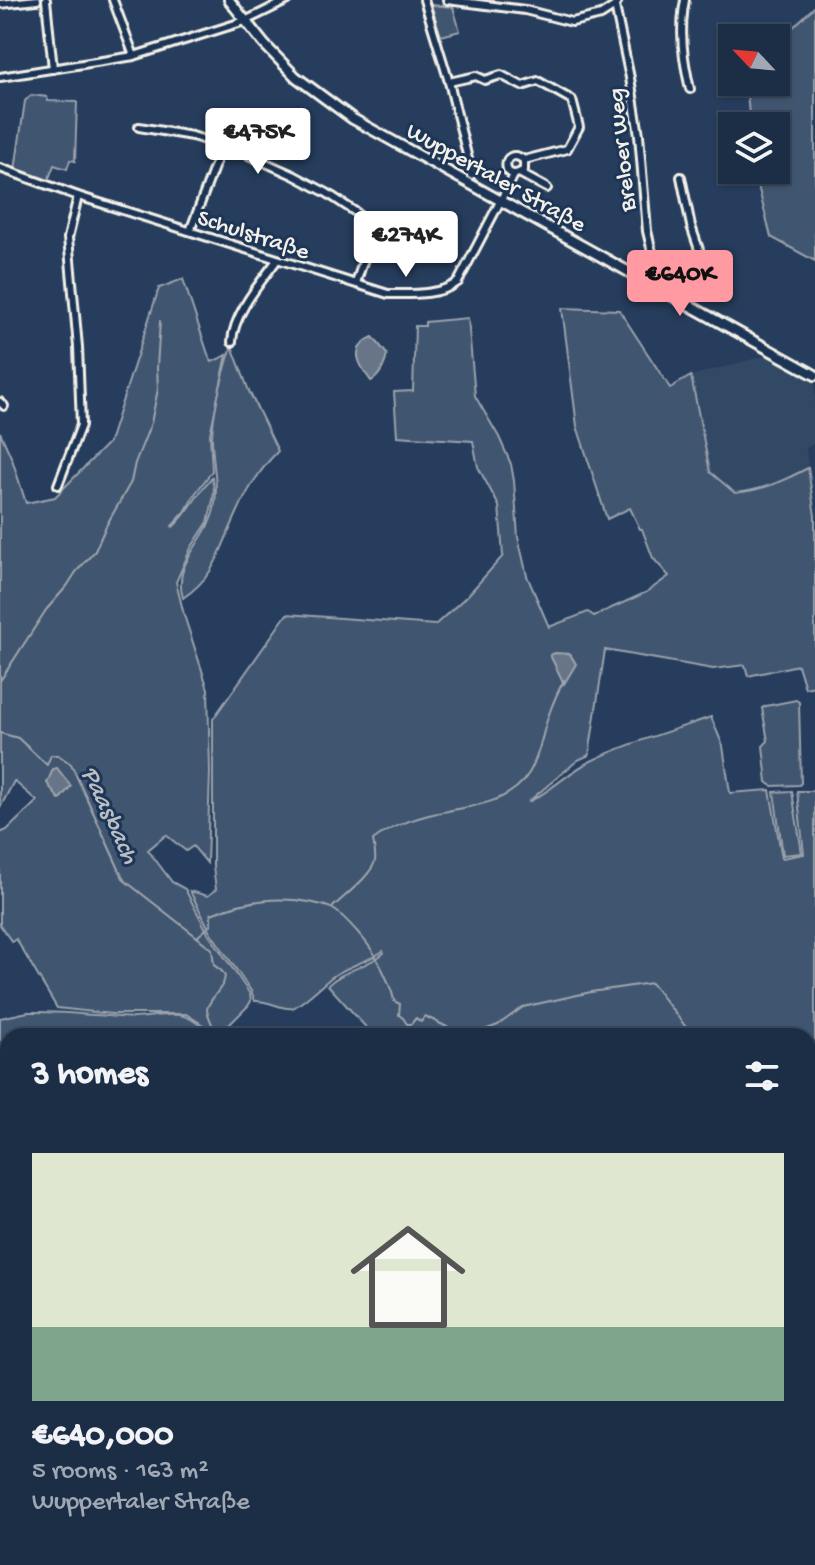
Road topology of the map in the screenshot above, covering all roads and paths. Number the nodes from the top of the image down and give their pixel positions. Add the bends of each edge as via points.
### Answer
1 (37, 0) edge
2 (46, 0) edge
3 (113, 0) edge
4 (229, 0) edge
5 (288, 0) edge
6 (424, 0) edge
7 (447, 0) edge
8 (685, 0) edge
9 (616, 3) edge
10 (0, 4) edge
11 (245, 21) junction
12 (134, 56) junction
13 (53, 69) junction
14 (0, 77) edge
15 (449, 82) junction
16 (690, 89) dead end
17 (139, 127) dead end
18 (222, 146) junction
19 (524, 160) junction
20 (0, 168) edge
21 (518, 174) junction
22 (471, 175) dead end
23 (681, 177) dead end
24 (547, 188) dead end
25 (78, 196) junction
26 (501, 201) junction
27 (190, 231) junction
28 (277, 260) junction
29 (356, 283) junction
30 (661, 290) junction
31 (676, 298) junction
32 (232, 342) dead end
33 (815, 375) edge
34 (58, 485) dead end

1 - 10 street
2 - 13 street
3 - 12 street
4 - 11 main road, Wuppertaler Straße
5 - 11 street
6 - 15 street
7 - 9 street via 572,22 597,16
8 - 16 street via 683,45
9 - 30 street, Breloer Weg via 639,135 647,231
11 - 12 street
11 - 26 main road, Wuppertaler Straße via 296,77 353,119
12 - 13 street
13 - 14 street
15 - 19 street via 501,75 522,86 538,81 572,100 579,127 567,149
15 - 22 street
17 - 18 street
18 - 27 street
18 - 29 street via 293,175 357,213 366,229 366,253
19 - 21 street
19 - 21 street via 514,156 506,162 509,173
20 - 25 street, Schulstraße
21 - 24 street
21 - 26 street
23 - 31 street via 708,276
25 - 27 street, Schulstraße
25 - 34 street via 68,238 81,425
26 - 29 street, Schulstraße via 453,286 388,294
26 - 30 main road, Wuppertaler Straße
27 - 28 street, Schulstraße
28 - 29 street, Schulstraße
28 - 32 street via 237,319
30 - 31 main road, Wuppertaler Straße
31 - 33 main road, Wuppertaler Straße

